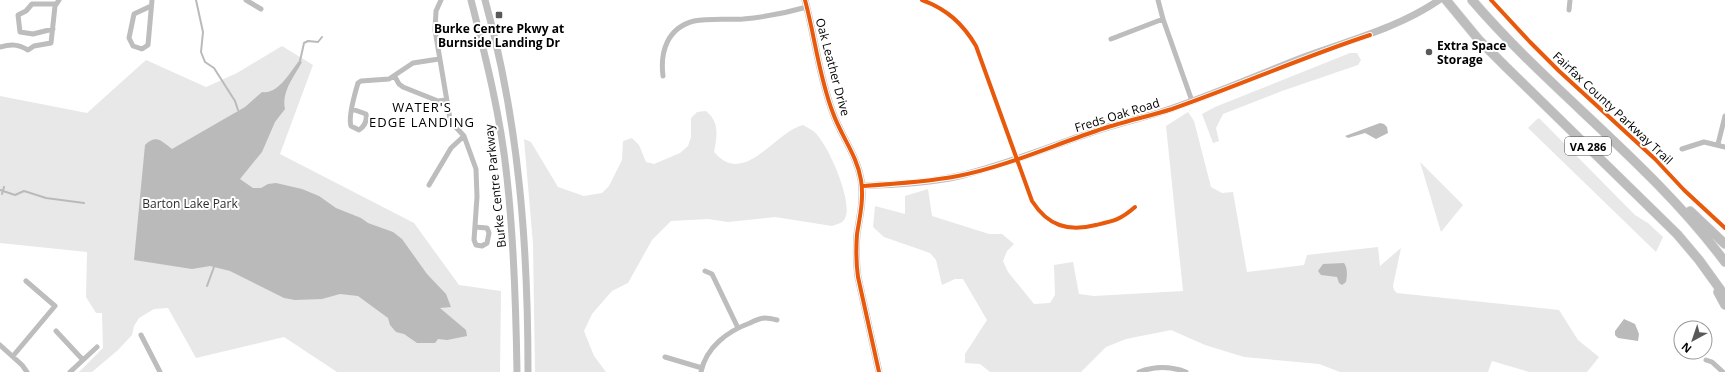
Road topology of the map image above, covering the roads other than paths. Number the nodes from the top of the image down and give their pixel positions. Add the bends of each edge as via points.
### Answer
1 (246, 0) edge
2 (441, 0) edge
3 (471, 0) edge
4 (485, 0) edge
5 (922, 0) edge
6 (1158, 0) edge
7 (1439, 0) edge
8 (1446, 0) edge
9 (1472, 0) edge
10 (1570, 0) edge
11 (57, 2) edge
12 (152, 3) edge
13 (806, 4) edge
14 (261, 9) dead end
15 (1569, 10) dead end
16 (1162, 19) junction
17 (53, 29) junction
18 (1111, 39) dead end
19 (0, 47) edge
20 (439, 59) junction
21 (663, 76) dead end
22 (394, 77) junction
23 (446, 100) junction
24 (1192, 101) junction
25 (352, 109) dead end
26 (1725, 116) edge
27 (464, 136) junction
28 (1718, 144) junction
29 (1725, 147) edge
30 (1682, 149) dead end
31 (1017, 158) junction
32 (1651, 177) junction
33 (429, 185) dead end
34 (862, 186) junction
35 (1134, 207) dead end
36 (475, 227) dead end
37 (1677, 234) junction
38 (1725, 244) edge
39 (1725, 262) edge
40 (704, 271) dead end
41 (26, 281) dead end
42 (1725, 296) edge
43 (1725, 305) edge
44 (777, 320) dead end
45 (738, 328) junction
46 (56, 331) dead end
47 (141, 335) dead end
48 (0, 346) edge
49 (97, 347) dead end
50 (13, 356) junction
51 (666, 357) dead end
52 (83, 360) junction
53 (1706, 360) dead end
54 (701, 370) edge
55 (27, 372) edge
56 (70, 372) edge
57 (158, 372) edge
58 (517, 372) edge
59 (528, 372) edge
60 (879, 372) edge
61 (1139, 372) edge
62 (1186, 372) edge
63 (1722, 372) edge

1 - 14 street
2 - 20 street via 435,21
3 - 58 street, Burke Centre Parkway via 497,109 507,177 513,250
4 - 59 street, Burke Centre Parkway via 498,49 519,173 525,249
5 - 31 street via 953,16 976,46
6 - 16 street
7 - 24 street, Freds Oak Road via 1416,14 1370,35
8 - 37 highway, VA 286 via 1479,40
9 - 32 highway, VA 286 via 1517,49
10 - 15 street
11 - 17 street
11 - 17 street via 32,4 18,15 20,32 33,34
12 - 12 street via 134,14 129,38 133,46 142,49 148,45
13 - 21 street via 757,18 706,20 685,25 675,32 665,46 661,57
13 - 34 street, Oak Leather Drive via 828,100 854,157
16 - 18 street
16 - 24 street
17 - 19 street via 51,43 34,46 28,50 10,44
20 - 22 street via 413,63
20 - 23 street
22 - 23 street via 403,87 438,101
22 - 25 street via 358,83
23 - 27 street via 450,119
24 - 31 street, Freds Oak Road
26 - 28 street
27 - 33 street via 451,148
27 - 36 street via 477,175
28 - 29 street
28 - 30 street via 1704,142
31 - 34 street, Freds Oak Road via 958,176
31 - 35 street via 1032,201 1044,216 1059,226 1078,229 1115,221
32 - 38 highway
32 - 39 highway, VA 286 via 1703,233
34 - 60 street, Oak Leather Drive via 857,236 857,270
37 - 42 highway, VA 286
37 - 43 highway
40 - 45 street via 712,274
41 - 50 street via 55,306
44 - 45 street via 764,318
45 - 54 street via 718,342
46 - 52 street
47 - 57 street
48 - 50 street
49 - 52 street
50 - 55 street
51 - 54 street
52 - 56 street
53 - 63 street
61 - 62 street via 1161,367

